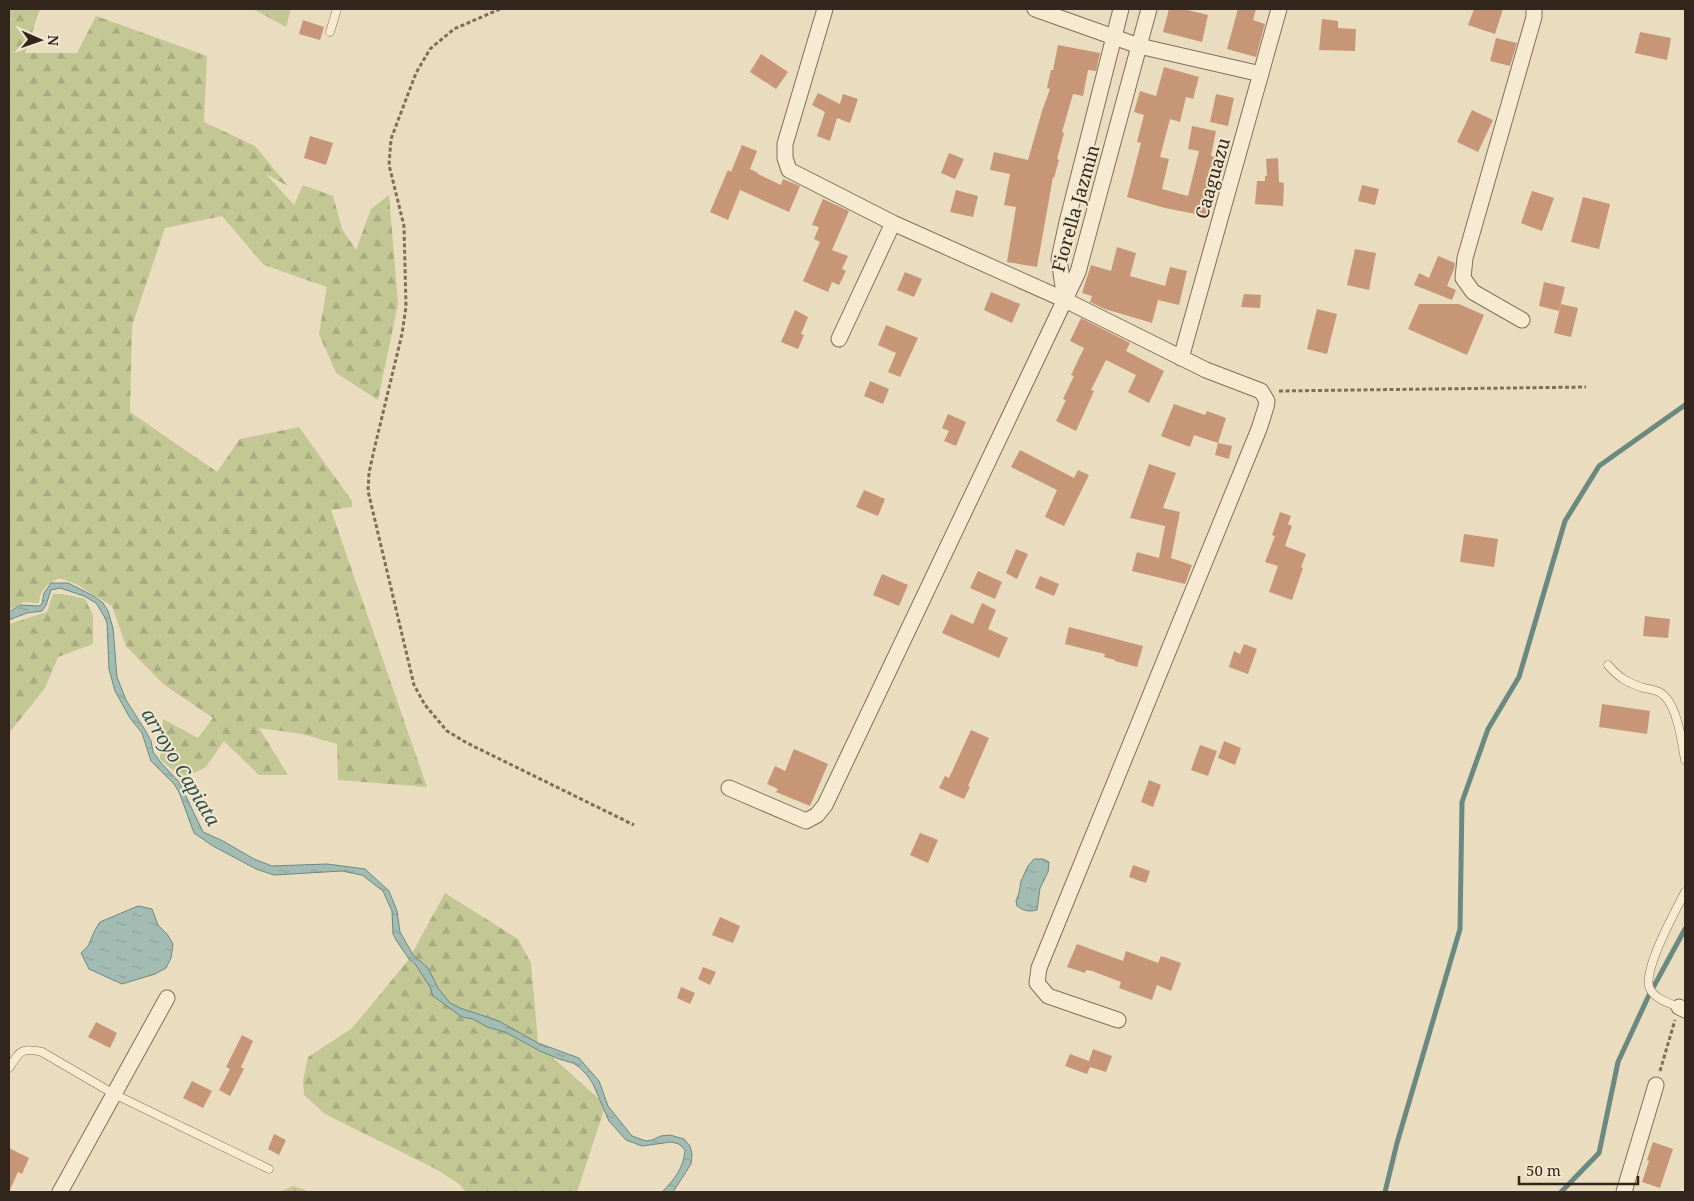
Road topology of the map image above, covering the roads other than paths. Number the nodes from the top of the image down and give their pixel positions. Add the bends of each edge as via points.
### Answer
1 (336, 9) edge
2 (825, 9) edge
3 (1035, 9) edge
4 (1122, 9) edge
5 (1149, 9) edge
6 (1279, 9) edge
7 (1534, 9) edge
8 (330, 32) dead end
9 (1114, 38) junction
10 (1139, 46) junction
11 (1261, 74) junction
12 (892, 223) junction
13 (1065, 300) junction
14 (1522, 320) dead end
15 (839, 339) dead end
16 (1181, 358) junction
17 (1608, 665) dead end
18 (1685, 760) edge
19 (729, 788) dead end
20 (1685, 892) edge
21 (167, 998) dead end
22 (1682, 1008) edge
23 (1118, 1020) dead end
24 (9, 1068) edge
25 (1656, 1085) road end
26 (114, 1094) junction
27 (269, 1169) dead end
28 (60, 1192) edge
29 (1624, 1192) edge

1 - 8 lane
2 - 12 street via 785,144 785,158 789,170
3 - 9 street
4 - 9 street, Fiorella Jazmin
5 - 10 street, Fiorella Jazmin
6 - 11 street, Caaguazu
7 - 14 street via 1465,258 1463,278 1473,292
9 - 10 street
9 - 13 street, Fiorella Jazmin via 1059,259
10 - 11 street
10 - 13 street, Fiorella Jazmin via 1080,267
11 - 16 street, Caaguazu
12 - 13 street
12 - 15 street
13 - 16 street
13 - 19 street via 836,785 821,810 806,821
16 - 23 street via 1261,392 1267,400 1259,429 1039,968 1037,982 1048,996
17 - 18 lane via 1618,677 1660,692 1670,704 1677,719
20 - 22 lane via 1655,955 1647,980 1656,996
21 - 26 street
24 - 26 lane via 19,1053 29,1049 42,1052
25 - 29 street
26 - 27 lane
26 - 28 street

